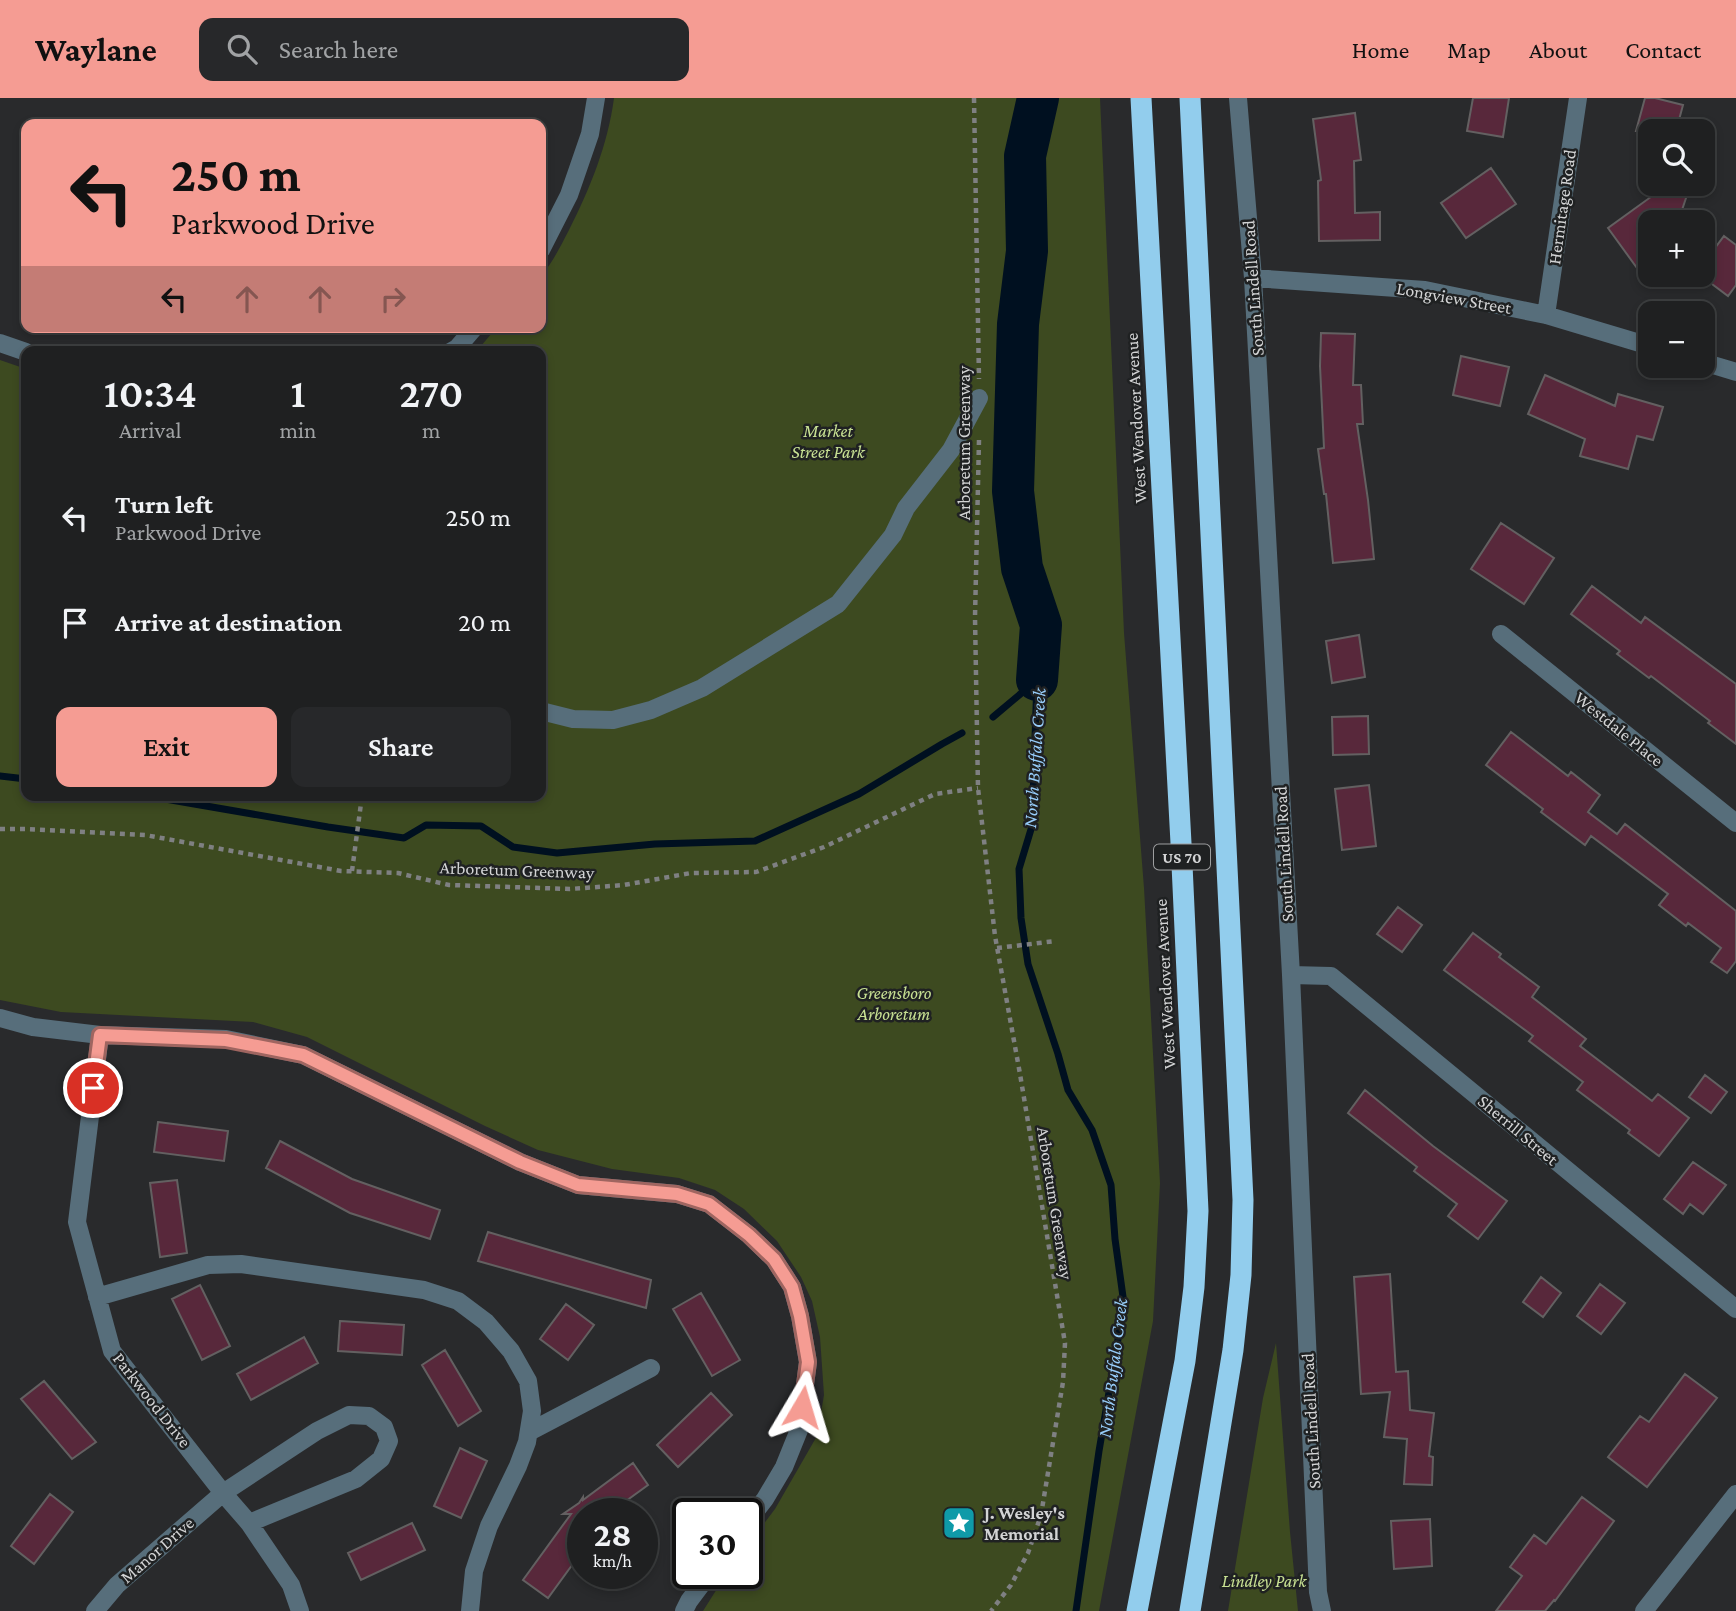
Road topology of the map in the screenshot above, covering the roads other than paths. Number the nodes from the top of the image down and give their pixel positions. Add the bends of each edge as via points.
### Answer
1 (596, 98) edge
2 (1141, 98) edge
3 (1190, 98) edge
4 (1238, 98) edge
5 (1578, 98) edge
6 (546, 240) edge
7 (1253, 278) junction
8 (1546, 315) junction
9 (1638, 342) edge
10 (0, 343) edge
11 (21, 350) edge
12 (1715, 366) edge
13 (1736, 372) edge
14 (979, 398) road end
15 (1502, 634) dead end
16 (546, 712) edge
17 (1736, 823) edge
18 (1291, 975) junction
19 (0, 1018) edge
20 (100, 1035) junction
21 (97, 1297) junction
22 (1736, 1309) edge
23 (651, 1368) dead end
24 (529, 1432) junction
25 (223, 1493) junction
26 (1736, 1494) edge
27 (763, 1502) edge
28 (249, 1523) junction
29 (698, 1589) edge
30 (95, 1611) edge
31 (300, 1611) edge
32 (470, 1611) edge
33 (684, 1611) edge
34 (1137, 1611) edge
35 (1190, 1611) edge
36 (1322, 1611) edge
37 (1644, 1611) edge

1 - 6 street via 590,134 569,195
2 - 34 highway, West Wendover Avenue / US 70 via 1198,1211 1185,1361
3 - 35 highway, US 70 via 1243,1200 1233,1350
4 - 7 street, South Lindell Road
5 - 8 street, Hermitage Road
7 - 8 street, Longview Street via 1425,289
7 - 18 street, South Lindell Road
8 - 9 street, Longview Street
10 - 11 street
12 - 13 street
14 - 16 street via 951,450 906,508 893,535 838,604 702,688 651,710 613,720 573,719
15 - 17 street, Westdale Place
18 - 22 street, Sherrill Street via 1331,976
18 - 36 street, South Lindell Road
19 - 20 street
20 - 21 street, Parkwood Drive via 77,1222
20 - 27 street via 226,1040 303,1055 520,1162 578,1185 677,1194 709,1204 774,1259 792,1287 800,1316 808,1362 799,1430
21 - 24 street via 208,1265 241,1264 424,1290 458,1301 486,1322 511,1351 528,1381
21 - 25 street, Parkwood Drive via 112,1351
23 - 24 street
24 - 32 street via 474,1571
25 - 28 street, Parkwood Drive
25 - 28 street, Manor Drive via 349,1415 369,1416 384,1427 389,1441 381,1459 356,1479
25 - 30 street, Manor Drive via 117,1585
26 - 37 street
28 - 31 street, Parkwood Drive via 291,1585
29 - 33 street

